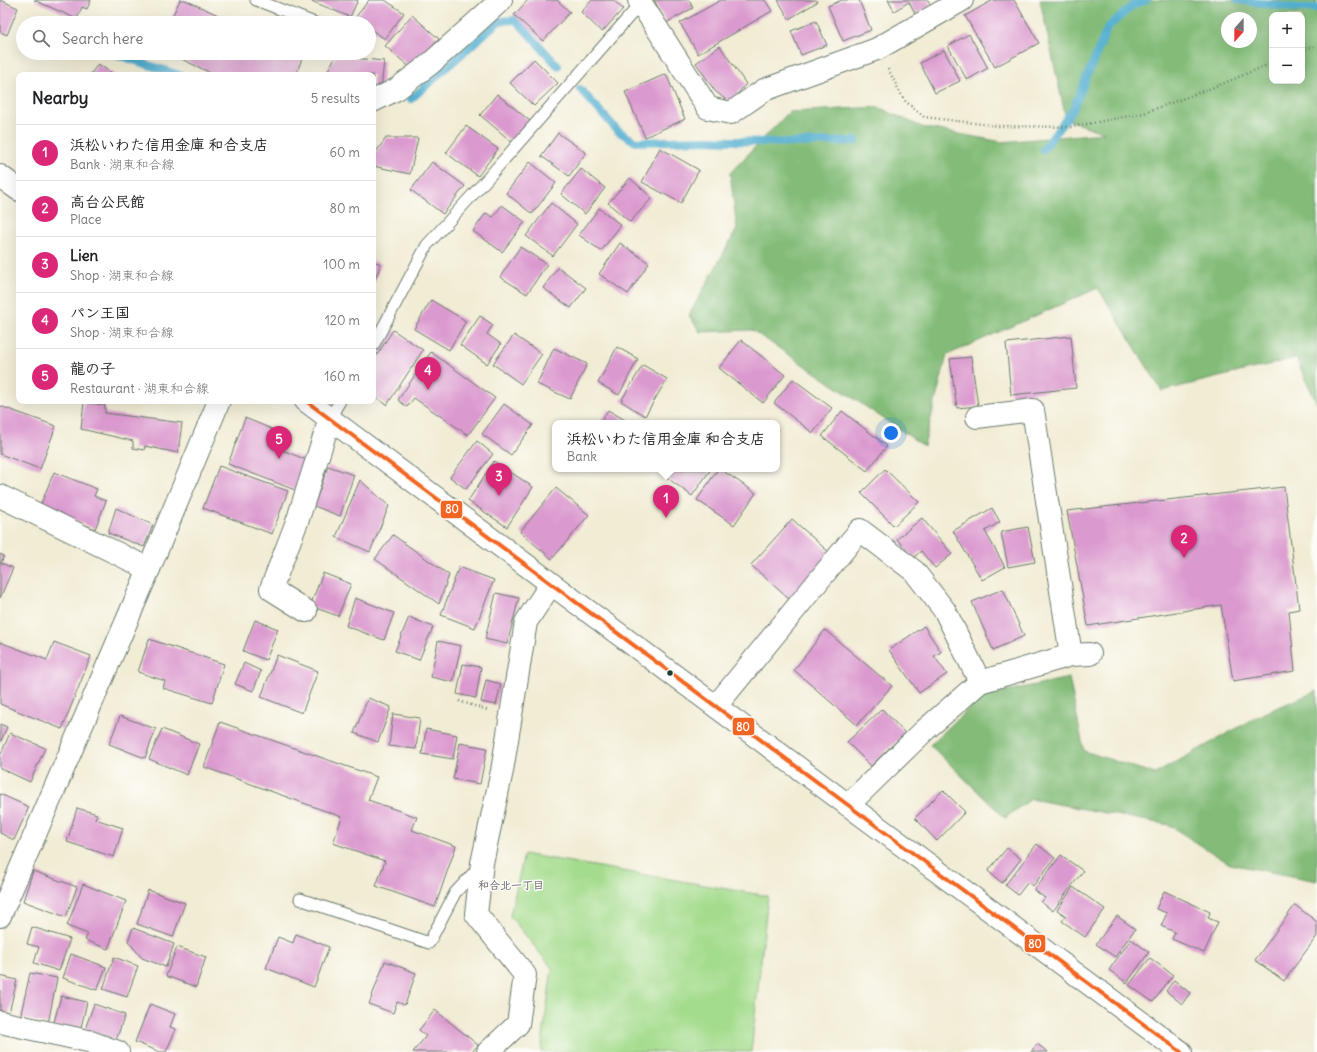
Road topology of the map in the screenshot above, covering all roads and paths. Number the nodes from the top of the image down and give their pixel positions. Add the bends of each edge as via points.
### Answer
1 (256, 0) edge
2 (502, 0) edge
3 (962, 0) edge
4 (640, 1) edge
5 (297, 16) edge
6 (1317, 45) edge
7 (1305, 49) edge
8 (877, 50) junction
9 (1269, 64) edge
10 (376, 100) edge
11 (0, 176) edge
12 (16, 188) edge
13 (376, 340) edge
14 (218, 404) edge
15 (316, 404) edge
16 (335, 410) edge
17 (977, 416) dead end
18 (0, 496) edge
19 (149, 569) junction
20 (551, 584) junction
21 (306, 611) dead end
22 (980, 682) junction
23 (459, 701) dead end
24 (716, 706) junction
25 (486, 710) dead end
26 (848, 805) junction
27 (482, 863) junction
28 (300, 899) dead end
29 (0, 916) edge
30 (0, 1022) edge
31 (118, 1052) edge
32 (488, 1052) edge
33 (1182, 1052) edge

1 - 5 lane
2 - 10 street via 430,64 397,89
3 - 8 street
4 - 8 street via 708,108 731,113 764,90
4 - 13 lane via 427,245
6 - 7 path
8 - 9 path via 904,100 924,116 999,126 1072,127 1144,113
11 - 12 street
14 - 19 street
15 - 16 street
16 - 20 street
16 - 21 street via 272,589
17 - 22 street via 1033,410 1080,655
18 - 19 street
19 - 29 street
20 - 24 street
20 - 27 street via 526,622 502,771
22 - 24 street via 945,611 914,571 860,530
22 - 26 street via 925,730
23 - 25 path
24 - 26 street
26 - 33 street
27 - 28 lane via 454,893 429,943
27 - 32 street via 476,914 525,975 518,1024
30 - 31 street via 88,1041

